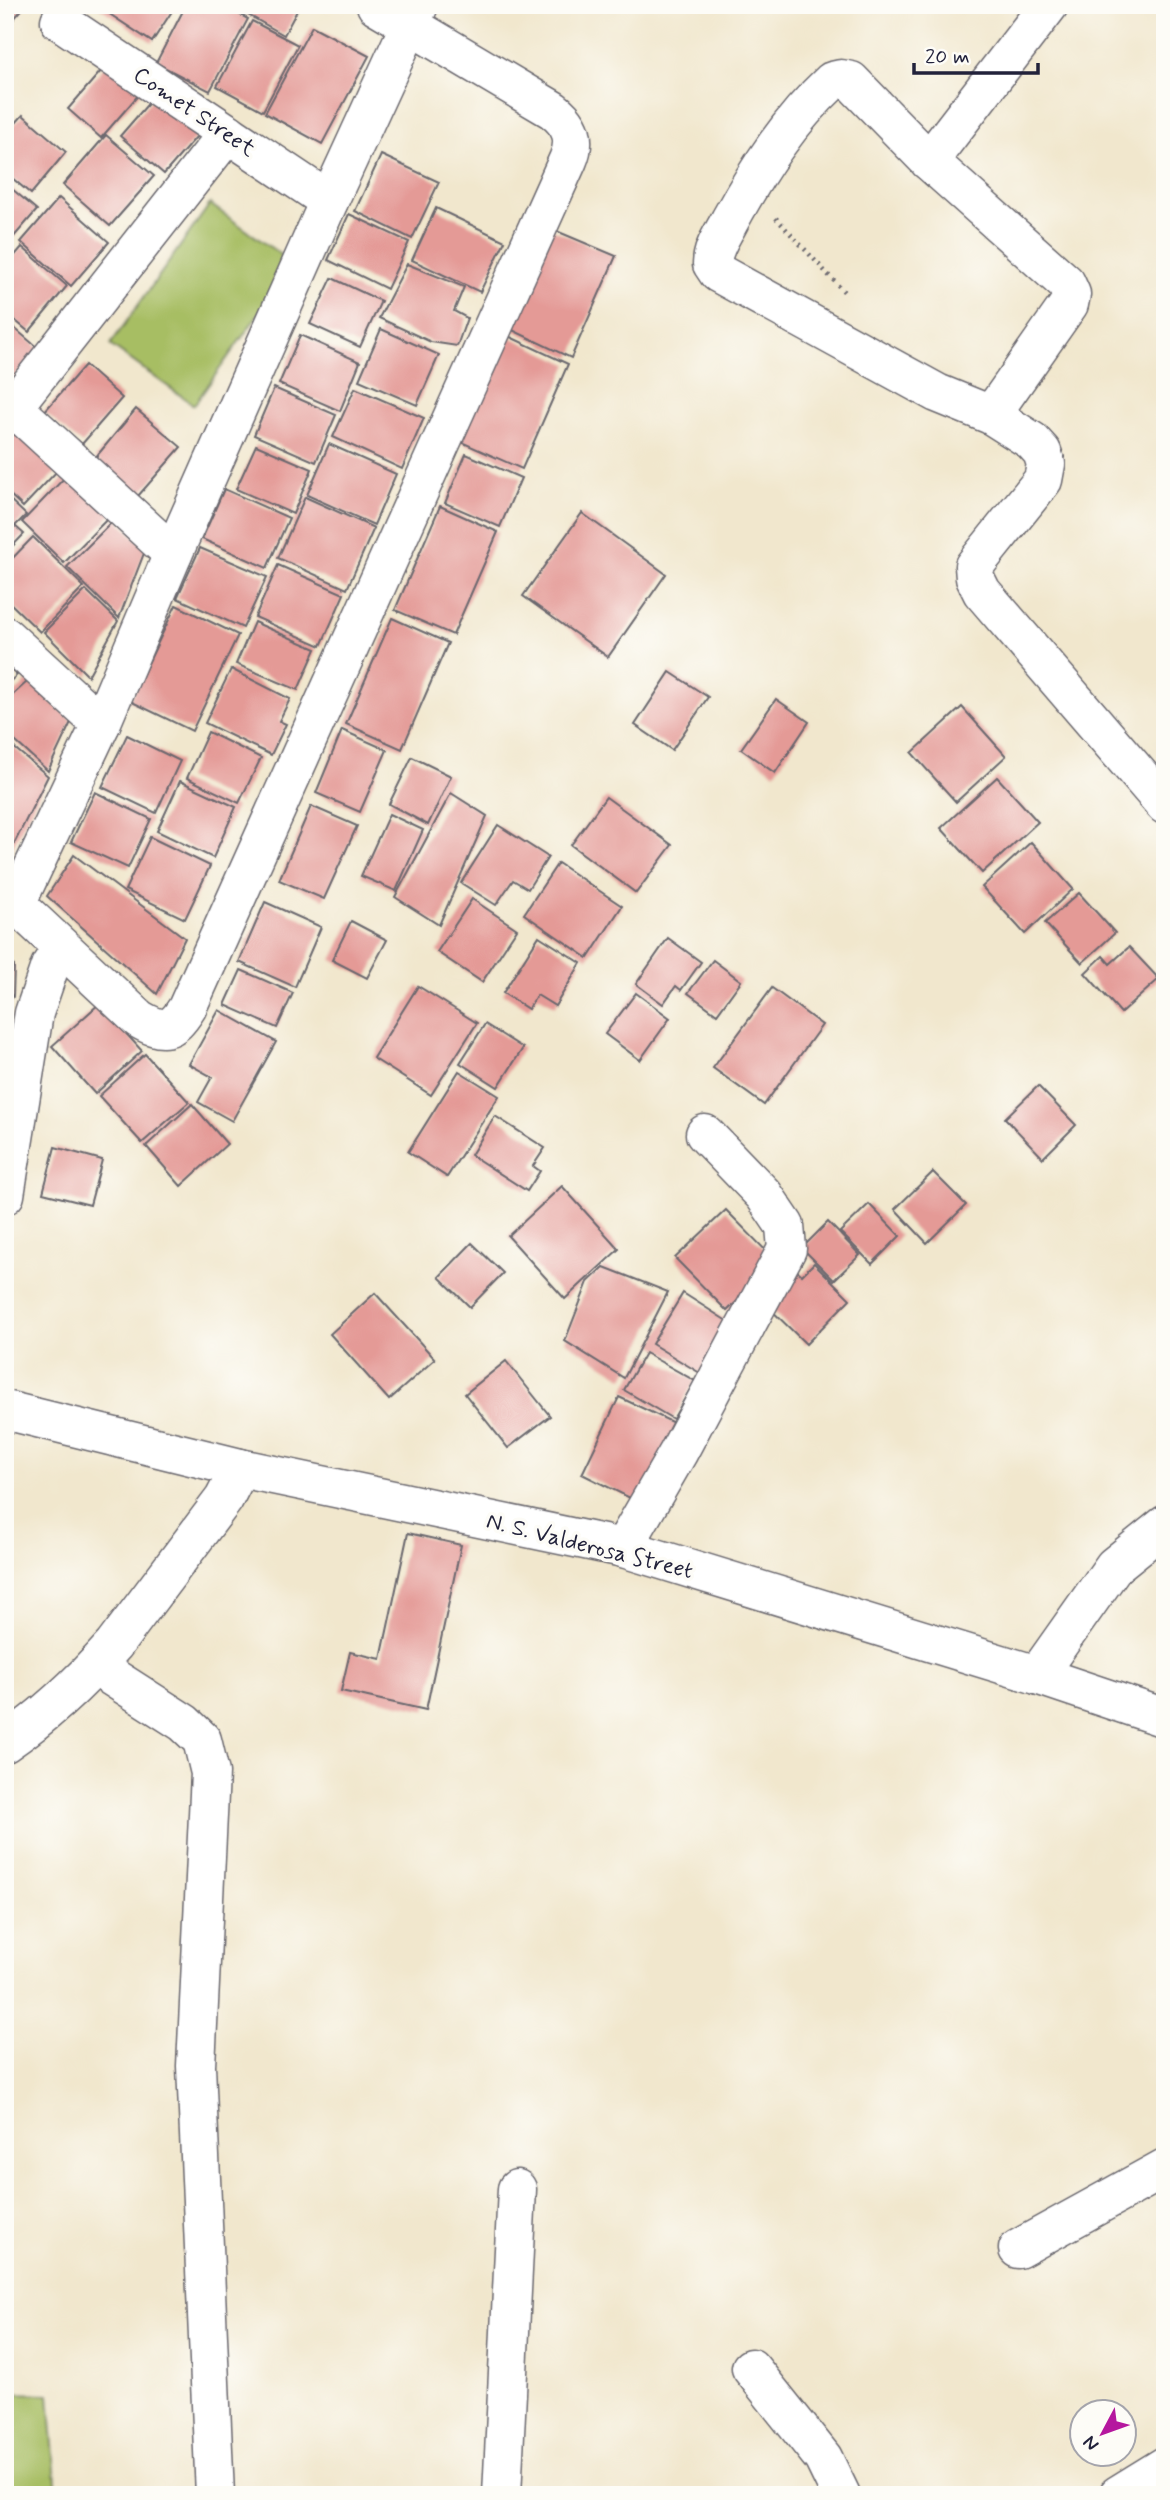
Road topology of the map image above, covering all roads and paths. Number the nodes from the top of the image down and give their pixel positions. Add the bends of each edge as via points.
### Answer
1 (376, 5) edge
2 (1049, 5) edge
3 (414, 15) edge
4 (60, 22) dead end
5 (228, 133) junction
6 (929, 161) junction
7 (748, 187) junction
8 (329, 201) junction
9 (852, 300) dead end
10 (9, 412) edge
11 (991, 415) junction
12 (173, 554) junction
13 (5, 636) edge
14 (101, 724) junction
15 (1165, 805) edge
16 (10, 899) edge
17 (62, 948) junction
18 (705, 1134) dead end
19 (5, 1195) edge
20 (5, 1410) edge
21 (240, 1468) junction
22 (1165, 1525) edge
23 (623, 1548) junction
24 (95, 1666) junction
25 (1037, 1675) junction
26 (1165, 1718) edge
27 (5, 1743) edge
28 (1165, 2168) edge
29 (517, 2189) dead end
30 (1018, 2249) dead end
31 (751, 2368) dead end
32 (1165, 2466) edge
33 (215, 2495) edge
34 (502, 2495) edge
35 (841, 2495) edge
36 (1118, 2495) edge

1 - 3 street
2 - 6 street
3 - 8 street
3 - 17 street via 564,119 574,146 179,1021 155,1028 139,1020
4 - 5 street, Comet Street
5 - 8 street, Comet Street
5 - 10 street
6 - 7 street via 850,81 841,79 832,81 811,102
6 - 11 street via 1066,283 1071,294 1069,304
7 - 9 path
7 - 11 street via 715,248 712,264 718,272 937,393
8 - 12 street
10 - 12 street
11 - 15 street via 1032,442 1046,464 1043,480 974,566 975,578 982,592
12 - 14 street
13 - 14 street
14 - 16 street
16 - 17 street
17 - 19 street via 50,966 34,1013
18 - 23 street via 764,1195 785,1226 787,1250
20 - 21 street, N. S. Valderosa Street
21 - 23 street, N. S. Valderosa Street
21 - 24 street via 224,1499
22 - 25 street via 1114,1566
23 - 25 street, N. S. Valderosa Street
24 - 27 street
24 - 33 street via 184,1723 202,1740 210,1773 196,2066
25 - 26 street, N. S. Valderosa Street
28 - 30 street
29 - 34 street
31 - 35 street via 823,2458
32 - 36 street

